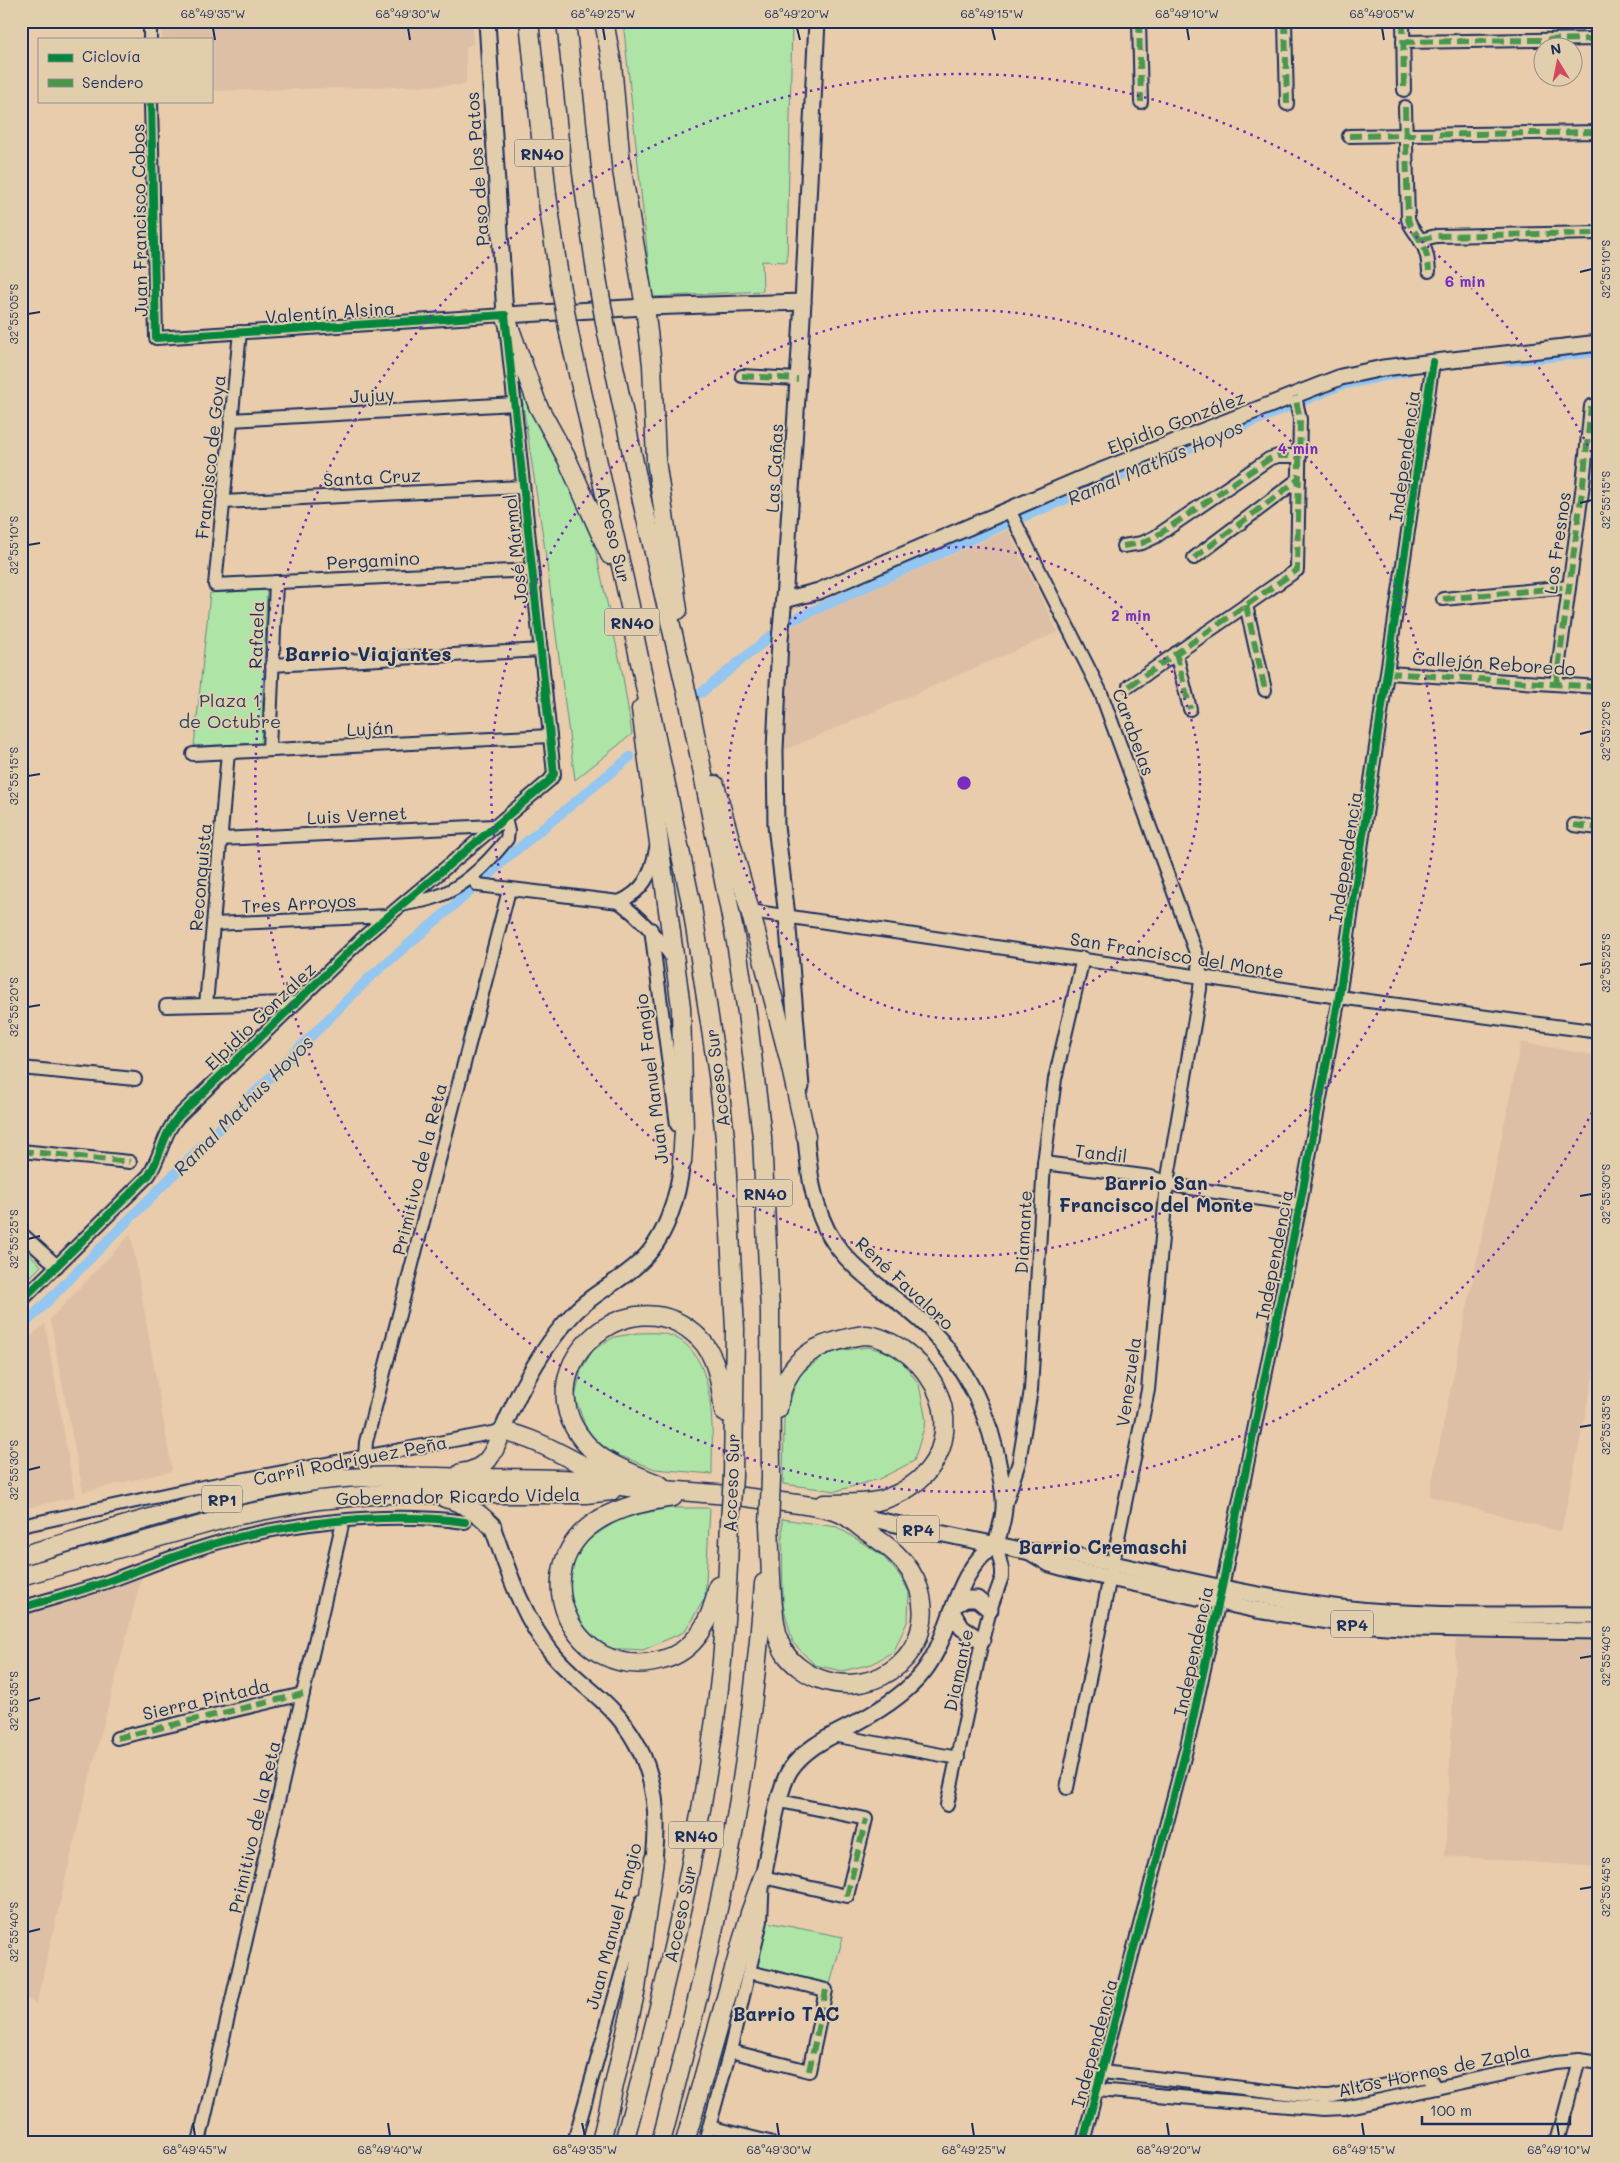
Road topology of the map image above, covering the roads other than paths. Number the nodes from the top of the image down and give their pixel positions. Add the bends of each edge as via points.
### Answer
1 (150, 21) edge
2 (487, 21) edge
3 (529, 21) edge
4 (566, 21) edge
5 (604, 21) edge
6 (609, 21) edge
7 (817, 21) edge
8 (1140, 21) edge
9 (1285, 21) edge
10 (1403, 21) edge
11 (150, 38) edge
12 (1599, 38) edge
13 (1403, 42) junction
14 (612, 64) junction
15 (1404, 90) dead end
16 (151, 102) edge
17 (1141, 102) dead end
18 (1287, 104) dead end
19 (1405, 107) dead end
20 (1599, 132) edge
21 (1406, 135) junction
22 (1349, 136) dead end
23 (1599, 233) edge
24 (1420, 240) junction
25 (1429, 271) dead end
26 (804, 302) junction
27 (645, 307) junction
28 (505, 315) junction
29 (240, 332) junction
30 (156, 338) joint
31 (1599, 343) edge
32 (1433, 362) junction
33 (742, 376) dead end
34 (798, 380) junction
35 (1294, 396) junction
36 (515, 404) junction
37 (1591, 406) dead end
38 (231, 420) junction
39 (1300, 456) junction
40 (1299, 479) junction
41 (523, 487) junction
42 (223, 502) junction
43 (1009, 510) junction
44 (1123, 546) dead end
45 (1194, 558) dead end
46 (532, 570) junction
47 (276, 582) junction
48 (215, 585) joint
49 (1569, 587) junction
50 (1443, 599) dead end
51 (784, 600) junction
52 (1246, 605) junction
53 (630, 606) junction
54 (634, 634) junction
55 (541, 650) junction
56 (1176, 653) junction
57 (272, 665) junction
58 (1388, 673) junction
59 (1556, 684) junction
60 (1129, 686) dead end
61 (1599, 687) edge
62 (1265, 690) dead end
63 (688, 700) junction
64 (1190, 709) dead end
65 (550, 736) junction
66 (269, 750) junction
67 (228, 752) junction
68 (193, 754) dead end
69 (550, 780) joint
70 (505, 818) junction
71 (1574, 825) dead end
72 (494, 826) junction
73 (1599, 828) edge
74 (658, 832) junction
75 (221, 839) junction
76 (472, 877) junction
77 (509, 890) junction
78 (618, 902) junction
79 (399, 906) junction
80 (750, 911) junction
81 (386, 916) junction
82 (787, 916) junction
83 (214, 924) junction
84 (652, 929) junction
85 (1083, 958) junction
86 (677, 964) junction
87 (1200, 976) junction
88 (1339, 997) junction
89 (294, 1003) junction
90 (206, 1005) junction
91 (166, 1006) dead end
92 (1599, 1032) edge
93 (21, 1068) edge
94 (135, 1079) dead end
95 (806, 1136) junction
96 (21, 1151) edge
97 (130, 1162) dead end
98 (682, 1162) junction
99 (1044, 1163) junction
100 (1167, 1183) junction
101 (1300, 1205) junction
102 (21, 1236) edge
103 (57, 1266) junction
104 (21, 1301) edge
105 (502, 1431) junction
106 (365, 1456) junction
107 (733, 1476) junction
108 (770, 1480) junction
109 (428, 1485) junction
110 (634, 1488) junction
111 (669, 1490) junction
112 (702, 1492) junction
113 (799, 1505) junction
114 (1004, 1508) junction
115 (840, 1512) junction
116 (343, 1521) junction
117 (465, 1522) dead end
118 (730, 1522) junction
119 (769, 1525) junction
120 (21, 1526) edge
121 (492, 1526) joint
122 (97, 1534) junction
123 (996, 1544) junction
124 (21, 1546) edge
125 (1030, 1552) junction
126 (102, 1554) junction
127 (21, 1556) edge
128 (1113, 1563) junction
129 (21, 1576) edge
130 (1110, 1578) junction
131 (21, 1586) edge
132 (1221, 1594) junction
133 (21, 1608) edge
134 (954, 1608) junction
135 (990, 1610) junction
136 (1599, 1615) edge
137 (1599, 1630) edge
138 (982, 1641) junction
139 (303, 1694) junction
140 (832, 1735) junction
141 (117, 1738) dead end
142 (958, 1758) junction
143 (1067, 1788) dead end
144 (780, 1801) junction
145 (947, 1805) dead end
146 (654, 1859) junction
147 (763, 1876) junction
148 (749, 1972) junction
149 (730, 2051) junction
150 (1579, 2060) junction
151 (1599, 2063) edge
152 (1102, 2072) junction
153 (1436, 2088) junction
154 (1097, 2090) junction
155 (709, 2127) junction
156 (199, 2142) edge
157 (574, 2142) edge
158 (601, 2142) edge
159 (624, 2142) edge
160 (661, 2142) edge
161 (685, 2142) edge
162 (704, 2142) edge
163 (769, 2142) edge
164 (1083, 2142) edge
165 (1557, 2142) edge

1 - 11 street
2 - 28 main road, Paso de los Patos
3 - 53 highway, Acceso Sur / RN40, bridge via 546,195 560,284
4 - 63 highway, Acceso Sur / RN40, bridge via 582,173 606,333
5 - 14 highway
6 - 14 street
7 - 26 main road, Las Cañas
8 - 17 street
9 - 18 street
10 - 13 street
12 - 13 street
13 - 15 street
14 - 27 highway via 621,164
16 - 30 street, Juan Francisco Cobos
19 - 21 street
20 - 21 street
21 - 22 street
21 - 24 street via 1408,219
23 - 24 street via 1436,236
24 - 25 street via 1427,253
26 - 27 main road, Valentín Alsina
26 - 34 main road, Las Cañas
27 - 28 main road, Valentín Alsina
27 - 63 highway via 652,365 656,460
28 - 29 street, Valentín Alsina
28 - 36 street, José Mármol
28 - 53 highway via 538,406 593,514
29 - 30 street, Valentín Alsina
29 - 38 street, Francisco de Goya
31 - 32 main road, Elpidio González
32 - 35 main road, Elpidio González via 1341,377
32 - 58 street, Independencia
33 - 34 street
34 - 51 main road, Las Cañas
35 - 39 street via 1300,420
35 - 43 main road, Elpidio González
36 - 38 street, Jujuy
36 - 41 street, José Mármol
37 - 49 street, Los Fresnos
38 - 42 street, Francisco de Goya
39 - 40 street
39 - 44 street via 1269,459 1155,537
40 - 45 street
40 - 52 street via 1297,570
41 - 42 street, Santa Cruz
41 - 46 street, José Mármol
42 - 48 street, Francisco de Goya
43 - 51 main road, Elpidio González via 819,591
43 - 87 street, Carabelas via 1101,694 1196,953
46 - 47 street, Pergamino
46 - 55 street, José Mármol
47 - 48 street, Pergamino
47 - 57 street, Rafaela
49 - 50 street
49 - 59 street, Los Fresnos
51 - 82 main road, Las Cañas via 775,808
52 - 56 street
52 - 62 street
53 - 54 highway, Acceso Sur / RN40
54 - 74 highway via 643,734
54 - 107 highway, Acceso Sur / RN40 via 691,898 718,1074 725,1138 734,1329
55 - 57 street
55 - 65 street, José Mármol
56 - 60 street
56 - 64 street
57 - 66 street, Rafaela
58 - 59 street, Callejón Reboredo
58 - 88 street, Independencia
59 - 61 street, Callejón Reboredo
63 - 80 highway via 724,813
63 - 108 highway, Acceso Sur / RN40 via 736,942 758,1092 770,1312
65 - 66 street, Luján
65 - 69 street, José Mármol via 554,774
66 - 67 street, Luján
67 - 68 street, Luján
67 - 75 street, Reconquista
69 - 70 street, Elpidio González
70 - 72 street, Elpidio González
70 - 76 street via 507,839
71 - 73 street
72 - 75 street, Luis Vernet
72 - 79 street, Elpidio González
74 - 78 street via 647,881 637,892
74 - 86 highway
75 - 83 street, Reconquista
76 - 77 street via 478,885
76 - 79 street via 435,897
77 - 78 street
77 - 106 street, Primitivo de la Reta
78 - 84 street
79 - 81 street, Elpidio González
80 - 82 street, San Francisco del Monte
80 - 95 highway
81 - 83 street, Tres Arroyos
81 - 89 street, Elpidio González
82 - 85 street, San Francisco del Monte
82 - 95 main road, René Favaloro
83 - 90 street, Reconquista
84 - 86 street
84 - 98 street, Juan Manuel Fangio
85 - 87 street, San Francisco del Monte
85 - 99 street, Diamante via 1055,1079
86 - 98 highway via 682,1044
87 - 88 street, San Francisco del Monte
87 - 100 street, Venezuela
88 - 92 street, San Francisco del Monte
88 - 101 street, Independencia
89 - 90 street
89 - 103 street, Elpidio González via 175,1119 149,1175
90 - 91 street
93 - 94 street
95 - 114 main road, René Favaloro via 814,1194 834,1241 851,1262 926,1326 969,1381 993,1439
96 - 97 street
98 - 105 main road, Juan Manuel Fangio via 678,1190 664,1231 640,1264 575,1311 532,1367
99 - 100 street, Tandil via 1151,1177
99 - 114 street, Diamante via 1031,1390 1019,1462
100 - 101 street, Tandil
100 - 128 street, Venezuela via 1148,1390
101 - 132 street, Independencia
102 - 103 street
103 - 104 street, Elpidio González
105 - 106 street, Carril Rodríguez Peña
105 - 109 highway via 493,1454 483,1465
105 - 110 highway via 536,1441 571,1461
106 - 120 street, Carril Rodríguez Peña
107 - 111 highway via 721,1385 700,1338 682,1324 657,1316 627,1318 604,1327 585,1342 571,1364 566,1385 567,1407 578,1433 589,1448 602,1458
107 - 118 highway, Acceso Sur / RN40, bridge
108 - 113 highway via 779,1402 784,1383 798,1361 815,1349 866,1335 889,1341 910,1355 931,1381 940,1400 945,1423 942,1446 935,1461 923,1477 884,1500
108 - 119 highway, Acceso Sur / RN40, bridge
109 - 110 highway, Gobernador Ricardo Videla / RP1 via 586,1494
109 - 121 highway via 477,1512
109 - 122 highway, Gobernador Ricardo Videla / RP1 via 349,1478 286,1486 227,1498
109 - 126 highway, Gobernador Ricardo Videla / RP1 via 234,1516
110 - 111 highway, Gobernador Ricardo Videla / RP4
111 - 112 highway, Gobernador Ricardo Videla / RP4
112 - 113 highway, Gobernador Ricardo Videla / RP4
112 - 118 highway via 631,1506 599,1520 575,1542 565,1560 560,1595 572,1628 582,1640 604,1657 637,1664 673,1658 693,1643 715,1606
113 - 115 highway, RP4
114 - 123 main road, René Favaloro
115 - 119 highway via 891,1549 908,1566 923,1604 921,1630 909,1654 877,1680 857,1684 837,1684 816,1678 784,1652 775,1613
115 - 123 main road, RP4
116 - 117 street via 412,1518
116 - 133 street via 263,1532 195,1549
116 - 139 street, Primitivo de la Reta
118 - 159 highway, Acceso Sur / RN40 via 722,1662 693,1851 667,1978
119 - 160 highway, Acceso Sur / RN40 via 758,1657 739,1799 724,1880
121 - 146 main road, Juan Manuel Fangio via 521,1602 544,1643 562,1664 611,1708 643,1755 654,1793
122 - 124 highway
122 - 127 highway, Gobernador Ricardo Videla / RP1
123 - 125 main road, RP4
123 - 134 main road via 973,1564
123 - 135 street, Diamante via 1003,1573
125 - 128 main road, RP4 via 1054,1551
125 - 130 main road, RP4 via 1050,1564
126 - 129 highway, Gobernador Ricardo Videla / RP1
126 - 131 highway
128 - 130 street, Venezuela
128 - 132 main road, RP4
130 - 132 main road, RP4
130 - 143 street, Venezuela
132 - 136 main road, RP4 via 1344,1608 1415,1612
132 - 137 main road, RP4 via 1301,1618 1381,1626
132 - 152 street, Independencia via 1187,1746
134 - 135 main road via 966,1599 977,1599
134 - 138 main road via 962,1628
134 - 140 main road via 934,1655 910,1686 886,1705
135 - 138 street, Diamante
138 - 142 street, Diamante
139 - 141 street, Sierra Pintada
139 - 156 street, Primitivo de la Reta
140 - 142 street
140 - 144 main road via 808,1751 790,1771
142 - 145 street, Diamante
144 - 147 main road
144 - 147 street via 866,1819 847,1896
146 - 157 street, Juan Manuel Fangio
146 - 158 highway via 636,1989
147 - 148 street via 761,1921
147 - 161 highway
148 - 149 street
148 - 149 street via 826,1990 809,2071
149 - 155 street
150 - 151 street, Altos Hornos de Zapla
150 - 153 street, Altos Hornos de Zapla via 1555,2062
150 - 165 street
152 - 153 street via 1322,2097 1428,2076
152 - 154 street, Independencia
153 - 154 street, Altos Hornos de Zapla via 1344,2108 1324,2109
154 - 164 street, Independencia
155 - 162 street
155 - 163 street

